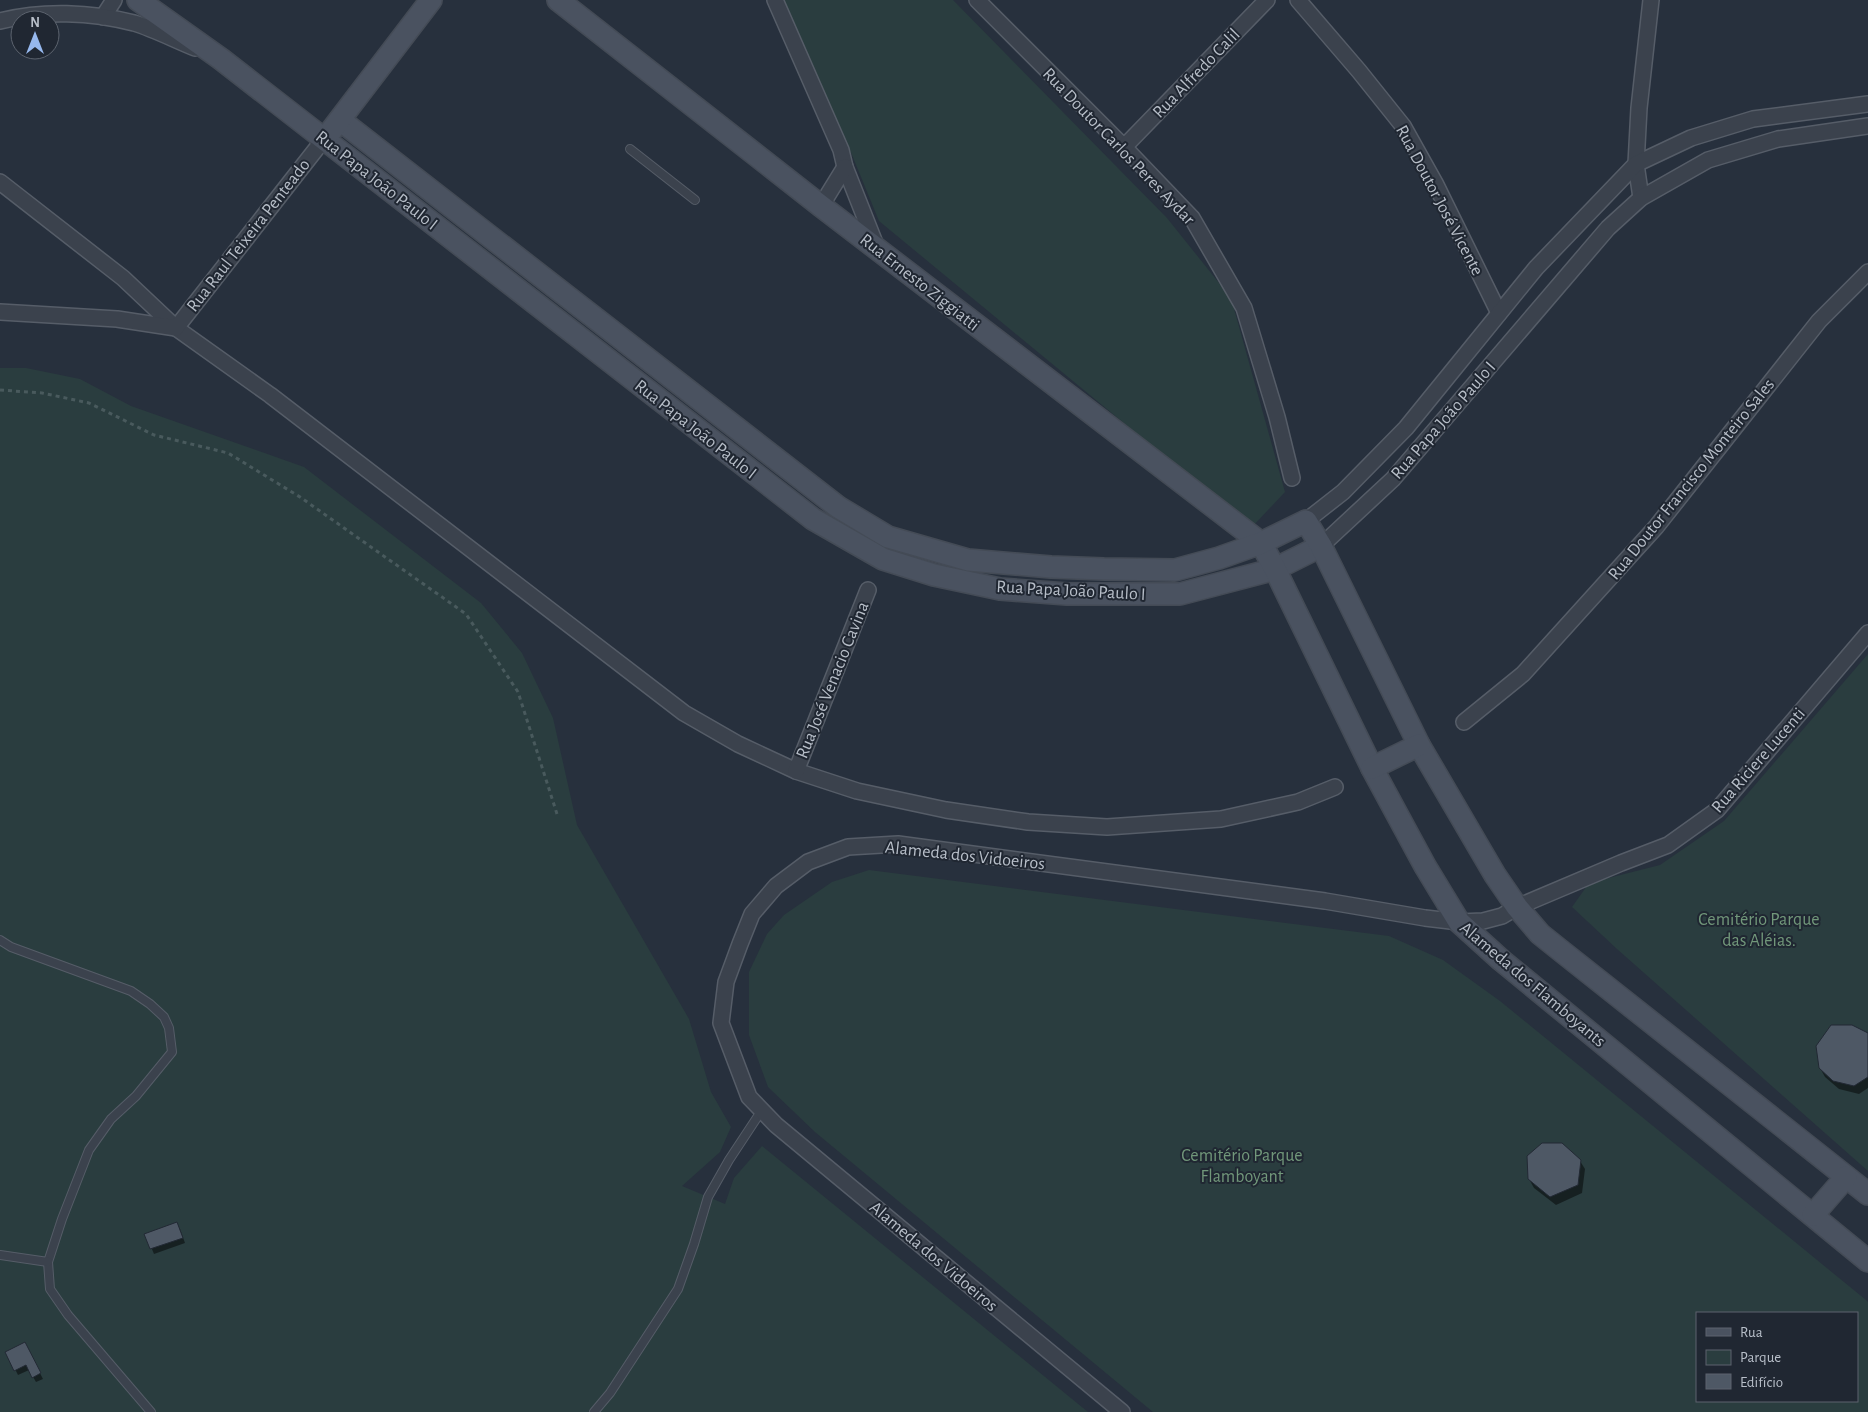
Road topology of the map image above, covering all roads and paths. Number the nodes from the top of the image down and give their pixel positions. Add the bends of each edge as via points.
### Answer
1 (114, 0) edge
2 (138, 0) edge
3 (431, 0) edge
4 (558, 0) edge
5 (775, 0) edge
6 (978, 0) edge
7 (1267, 0) edge
8 (1298, 0) edge
9 (1651, 0) edge
10 (103, 17) junction
11 (0, 21) edge
12 (221, 59) junction
13 (1868, 104) edge
14 (340, 120) junction
15 (1868, 126) edge
16 (324, 139) junction
17 (1124, 147) junction
18 (630, 149) dead end
19 (1636, 164) junction
20 (845, 167) junction
21 (0, 182) edge
22 (1641, 198) junction
23 (695, 200) dead end
24 (821, 206) junction
25 (878, 250) junction
26 (1868, 272) edge
27 (0, 312) edge
28 (1499, 313) junction
29 (176, 328) junction
30 (0, 390) edge
31 (1292, 478) dead end
32 (1306, 521) junction
33 (1260, 543) junction
34 (1321, 546) junction
35 (1275, 569) junction
36 (868, 590) dead end
37 (1868, 633) edge
38 (1464, 722) dead end
39 (1419, 745) junction
40 (1372, 768) junction
41 (796, 771) junction
42 (1335, 787) dead end
43 (557, 814) dead end
44 (1517, 908) junction
45 (1459, 922) junction
46 (0, 940) edge
47 (762, 1110) junction
48 (1846, 1177) junction
49 (1868, 1194) edge
50 (1813, 1215) junction
51 (0, 1255) edge
52 (1868, 1261) edge
53 (48, 1262) junction
54 (152, 1412) edge
55 (594, 1412) edge
56 (1122, 1412) edge

1 - 10 street
2 - 12 street, Rua Papa João Paulo I
3 - 14 street, Rua Raul Teixeira Penteado
4 - 24 street, Rua Ernesto Ziggiatti
5 - 20 street via 841,150
6 - 17 street, Rua Doutor Carlos Peres Aydar
7 - 17 street, Rua Alfredo Calil
8 - 28 street, Rua Doutor José Vicente via 1403,126
9 - 19 street
10 - 11 street via 45,14
10 - 12 street via 136,23
12 - 16 street, Rua Papa João Paulo I
13 - 19 street, Rua Papa João Paulo I via 1753,119 1692,138
14 - 16 street, Rua Raul Teixeira Penteado
14 - 33 street, Rua Papa João Paulo I via 838,508 888,536 968,560 1051,567 1157,570 1184,568
15 - 22 street, Rua Papa João Paulo I via 1778,139 1708,160
16 - 29 street, Rua Raul Teixeira Penteado
16 - 35 street, Rua Papa João Paulo I via 813,519 883,559 934,575 1000,589 1067,594 1180,594
17 - 31 street, Rua Doutor Carlos Peres Aydar via 1192,218 1244,308
18 - 23 lane
19 - 22 street
19 - 28 street, Rua Papa João Paulo I via 1536,268
20 - 24 street
20 - 25 street
21 - 29 street via 123,278
22 - 34 street, Rua Papa João Paulo I via 1608,228 1393,479
24 - 25 street, Rua Ernesto Ziggiatti
25 - 33 street, Rua Ernesto Ziggiatti
26 - 38 street, Rua Doutor Francisco Monteiro Sales via 1819,321 1656,527 1523,674
27 - 29 street via 117,319
28 - 32 street, Rua Papa João Paulo I via 1406,428 1343,492
29 - 41 street via 270,395 684,713 738,744
30 - 43 path via 42,393 89,404 154,435 228,453 300,496 466,614 518,692
32 - 33 street, Rua Papa João Paulo I
32 - 34 street
33 - 35 street, Rua Ernesto Ziggiatti
34 - 35 street, Rua Papa João Paulo I
34 - 39 street
35 - 40 street, Alameda dos Flamboyants
36 - 41 street, Rua José Venacio Cavina
37 - 44 street, Rua Riciere Lucenti via 1717,810 1668,845
39 - 40 street
39 - 44 street
40 - 45 street, Alameda dos Flamboyants
41 - 42 street via 857,791 946,810 1028,822 1107,827 1221,819 1298,802
44 - 45 street, Rua Riciere Lucenti via 1483,921
44 - 48 street via 1540,934
45 - 47 street, Alameda dos Vidoeiros via 908,845 848,847 808,862 776,886 752,914 726,982 720,1023 749,1097
45 - 50 street, Alameda dos Flamboyants
46 - 53 lane via 130,991 164,1017 169,1028 172,1052 136,1096 111,1119 89,1150
47 - 55 lane via 708,1197 678,1289 610,1394
47 - 56 street, Alameda dos Vidoeiros
48 - 49 street
48 - 50 street
50 - 52 street, Alameda dos Flamboyants
51 - 53 lane
53 - 54 lane via 50,1289 68,1315

